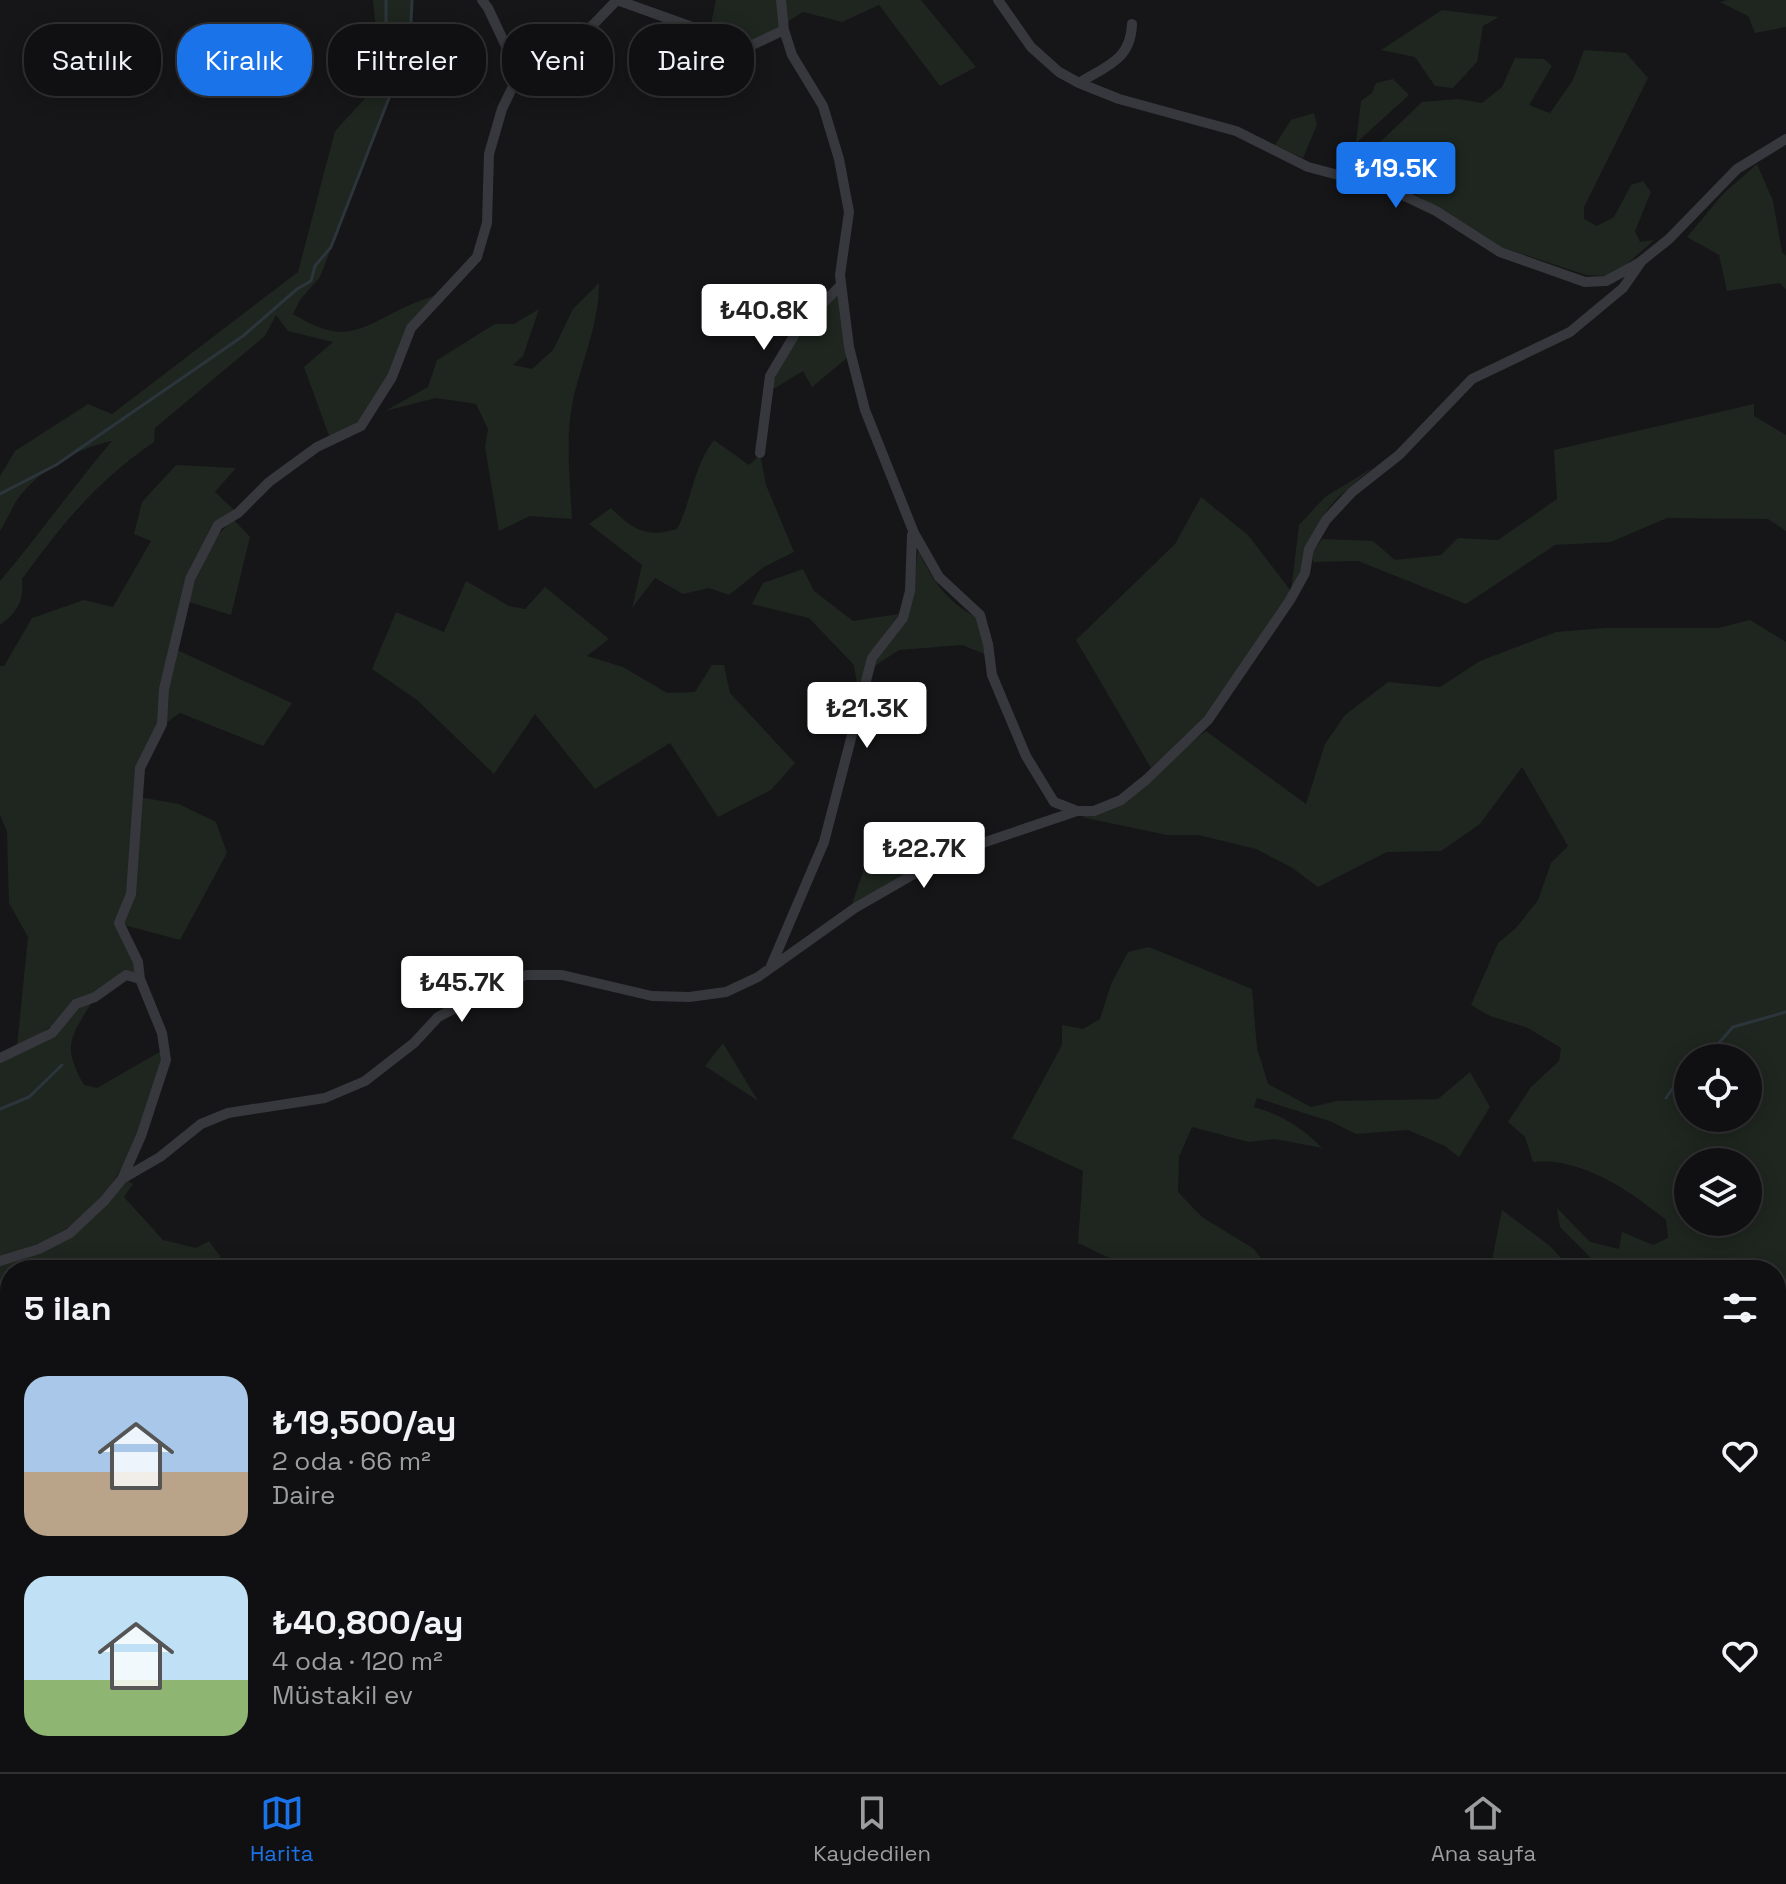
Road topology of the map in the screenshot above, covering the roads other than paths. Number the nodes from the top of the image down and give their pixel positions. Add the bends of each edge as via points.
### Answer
1 (482, 0) edge
2 (781, 0) edge
3 (998, 0) edge
4 (594, 24) edge
5 (1132, 24) dead end
6 (784, 30) junction
7 (502, 38) edge
8 (1079, 83) junction
9 (508, 96) edge
10 (1786, 139) edge
11 (1641, 262) junction
12 (841, 285) junction
13 (760, 453) dead end
14 (912, 528) junction
15 (1077, 811) junction
16 (770, 967) junction
17 (140, 979) junction
18 (0, 1058) edge
19 (122, 1179) junction
20 (3, 1260) edge

1 - 7 street
2 - 6 street
3 - 8 street via 1031,47
4 - 6 street via 617,0 748,47
5 - 8 street via 1125,55
6 - 12 street via 792,55 823,106 839,159 849,212
8 - 11 street via 1236,131 1308,167 1388,188 1500,252 1585,282 1606,281
9 - 17 street via 489,154 487,223 477,257 411,328 392,377 361,426 317,447 218,525 190,579 164,689 162,724 140,768 131,894 119,923 138,962
10 - 11 street via 1737,169
11 - 15 street via 1623,288 1570,332 1472,379 1399,455 1352,492 1326,520 1290,600 1208,720 1121,800 1094,811
12 - 13 street via 798,329 770,376
12 - 14 street via 865,410
14 - 15 street via 939,577 980,615 992,675 1043,787 1054,802
14 - 16 street via 910,591 903,618 872,658 824,842
15 - 16 street via 947,855 855,908
16 - 19 street via 726,992 689,997 652,996 562,975 526,975 438,1017 365,1081 325,1098 228,1113 201,1124
17 - 18 street via 126,975 76,1004 52,1033
17 - 19 street via 162,1033 166,1060
19 - 20 street via 70,1233

